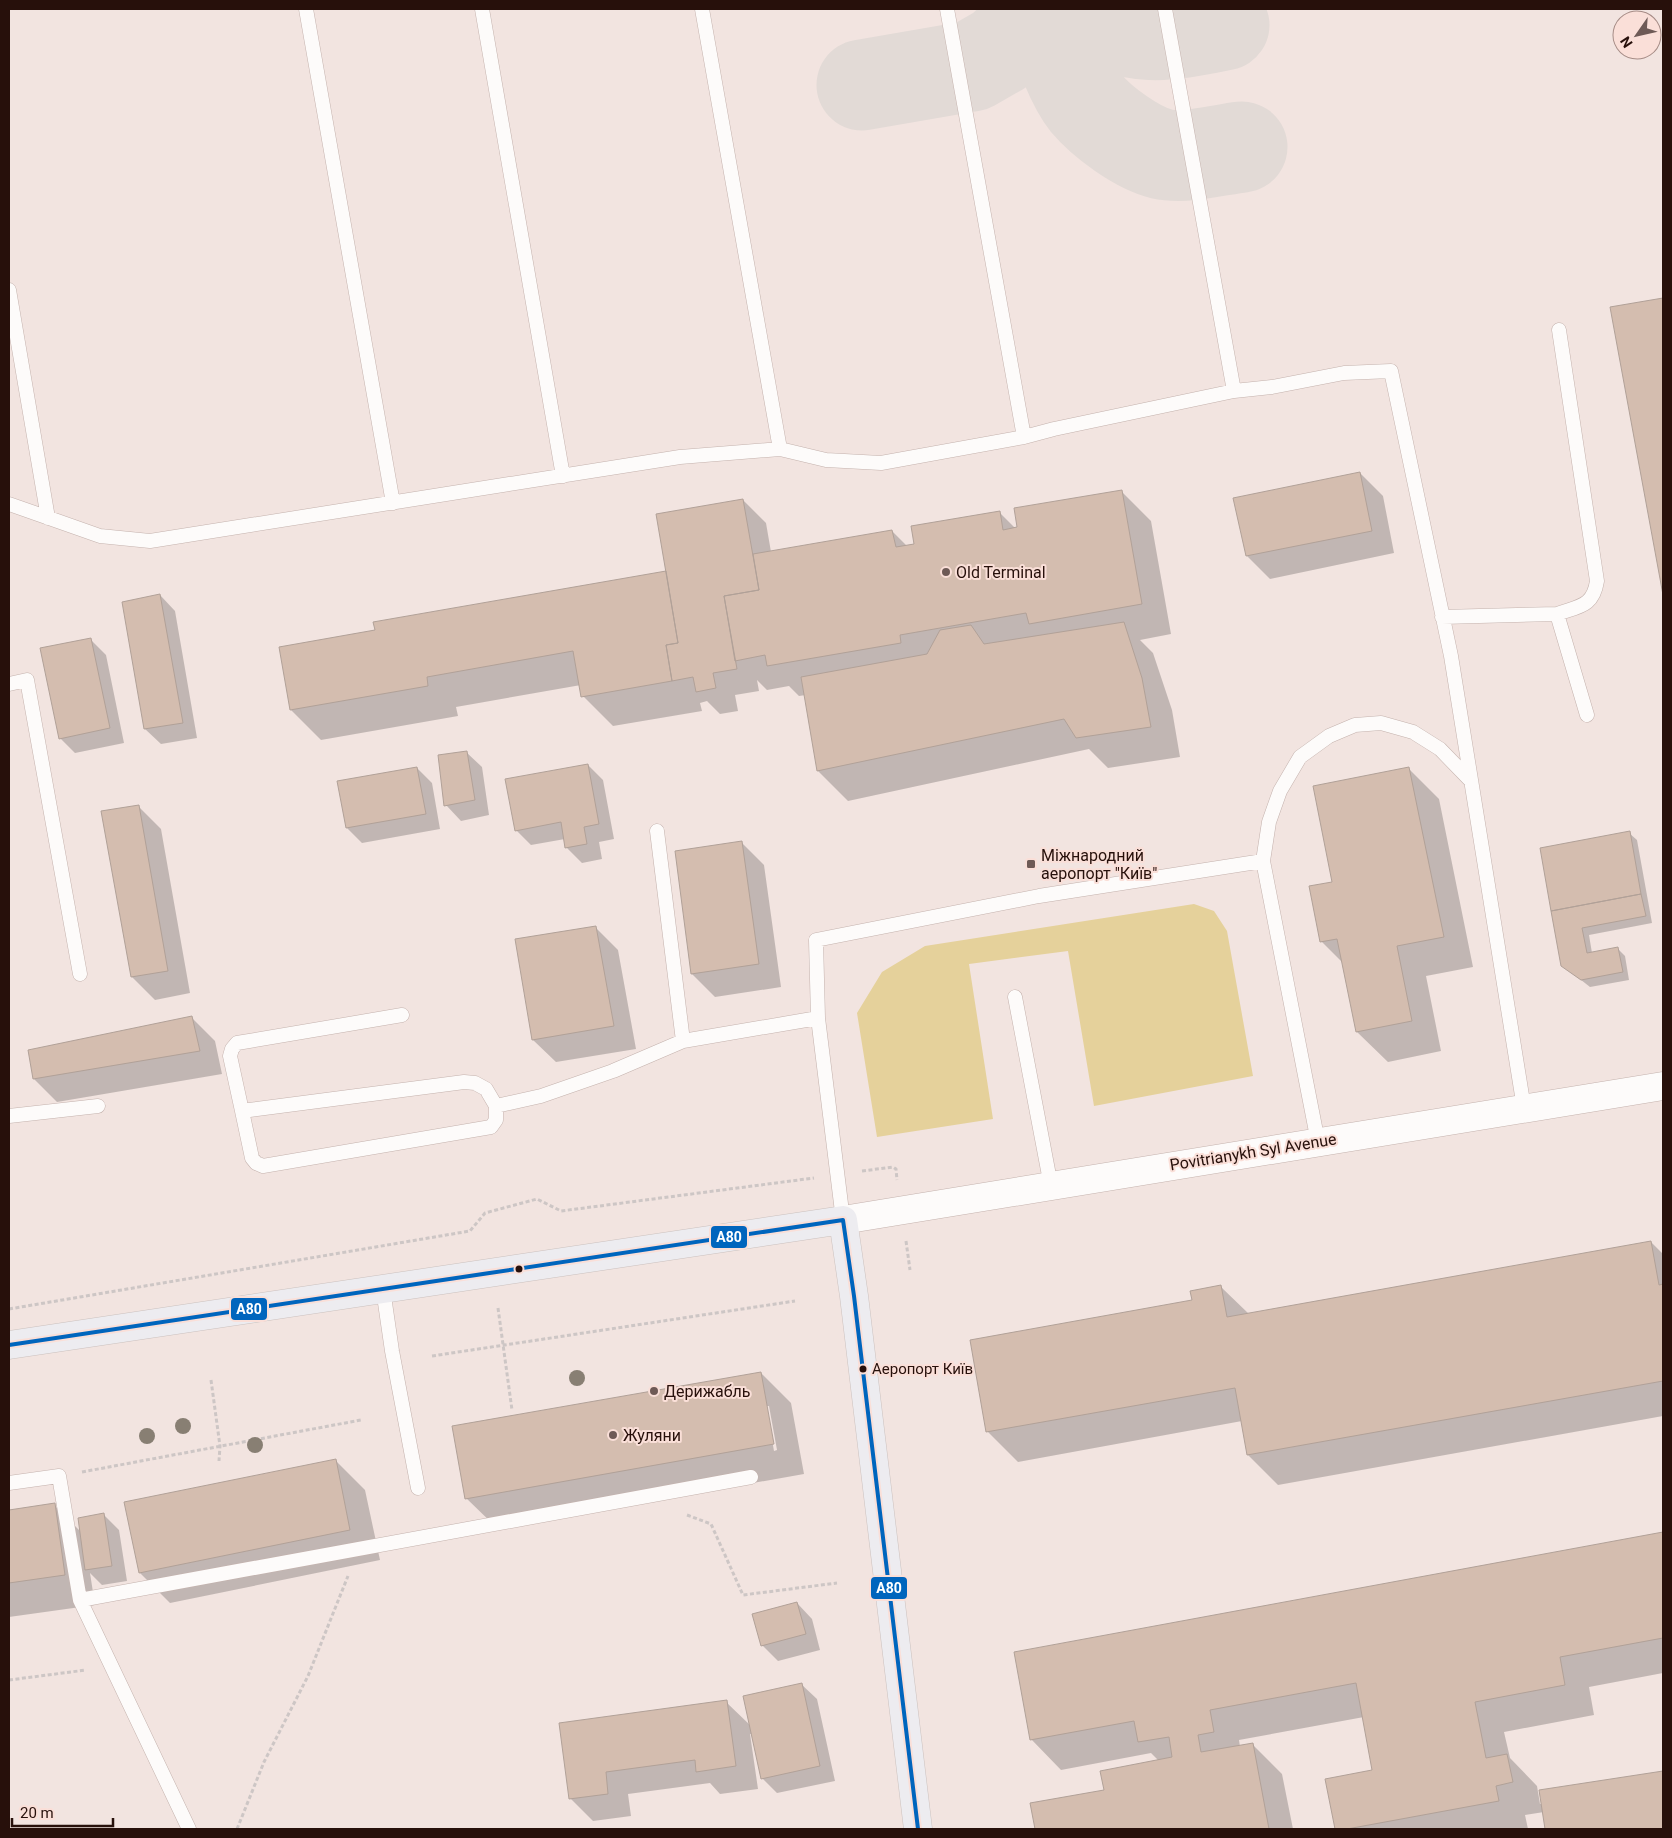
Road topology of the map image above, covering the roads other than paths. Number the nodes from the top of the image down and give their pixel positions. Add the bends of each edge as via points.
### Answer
1 (306, 9) edge
2 (482, 9) edge
3 (702, 9) edge
4 (947, 9) edge
5 (1165, 9) edge
6 (9, 290) edge
7 (1559, 330) dead end
8 (1234, 391) junction
9 (1024, 437) junction
10 (780, 449) junction
11 (563, 476) junction
12 (393, 502) junction
13 (9, 504) edge
14 (48, 518) junction
15 (1557, 614) junction
16 (1442, 617) junction
17 (9, 684) edge
18 (1588, 715) dead end
19 (1471, 781) junction
20 (657, 830) dead end
21 (1263, 861) junction
22 (80, 974) dead end
23 (1015, 997) dead end
24 (402, 1015) dead end
25 (818, 1018) junction
26 (683, 1041) junction
27 (1663, 1086) edge
28 (98, 1106) dead end
29 (496, 1106) junction
30 (1524, 1108) junction
31 (242, 1112) junction
32 (9, 1116) edge
33 (1318, 1142) junction
34 (1051, 1186) junction
35 (843, 1220) junction
36 (383, 1289) junction
37 (9, 1345) edge
38 (751, 1477) dead end
39 (9, 1483) edge
40 (418, 1488) dead end
41 (80, 1600) junction
42 (189, 1829) edge
43 (918, 1829) edge

1 - 12 lane
2 - 11 lane
3 - 10 lane
4 - 9 lane
5 - 8 lane
6 - 14 lane
7 - 15 lane via 1596,580 1594,594 1585,604
8 - 9 lane
8 - 16 lane via 1344,373 1391,371
9 - 10 lane via 881,463 826,460
10 - 11 lane via 680,458
11 - 12 lane
12 - 14 lane via 150,541 100,536
13 - 14 lane
15 - 16 lane
15 - 18 lane
16 - 19 lane
17 - 22 lane via 27,680
19 - 21 lane via 1440,749 1413,732 1381,723 1355,725 1329,736 1300,757 1280,791 1269,822
19 - 30 lane
20 - 26 lane
21 - 25 lane via 1039,896 816,940
21 - 33 lane
23 - 34 lane
24 - 31 lane via 237,1043 230,1056
25 - 26 lane
25 - 35 lane
26 - 29 lane via 541,1096
27 - 30 street, Povitrianykh Syl Avenue
28 - 32 lane
29 - 31 lane via 486,1089 464,1082
29 - 31 lane via 496,1120 491,1127 263,1166 252,1158
30 - 33 street, Povitrianykh Syl Avenue
33 - 34 street, Povitrianykh Syl Avenue
34 - 35 street, Povitrianykh Syl Avenue
35 - 36 main road, Povitrianykh Syl Avenue
35 - 43 main road
36 - 37 main road, Povitrianykh Syl Avenue
36 - 40 lane
38 - 41 lane
39 - 41 lane via 59,1476
41 - 42 lane

